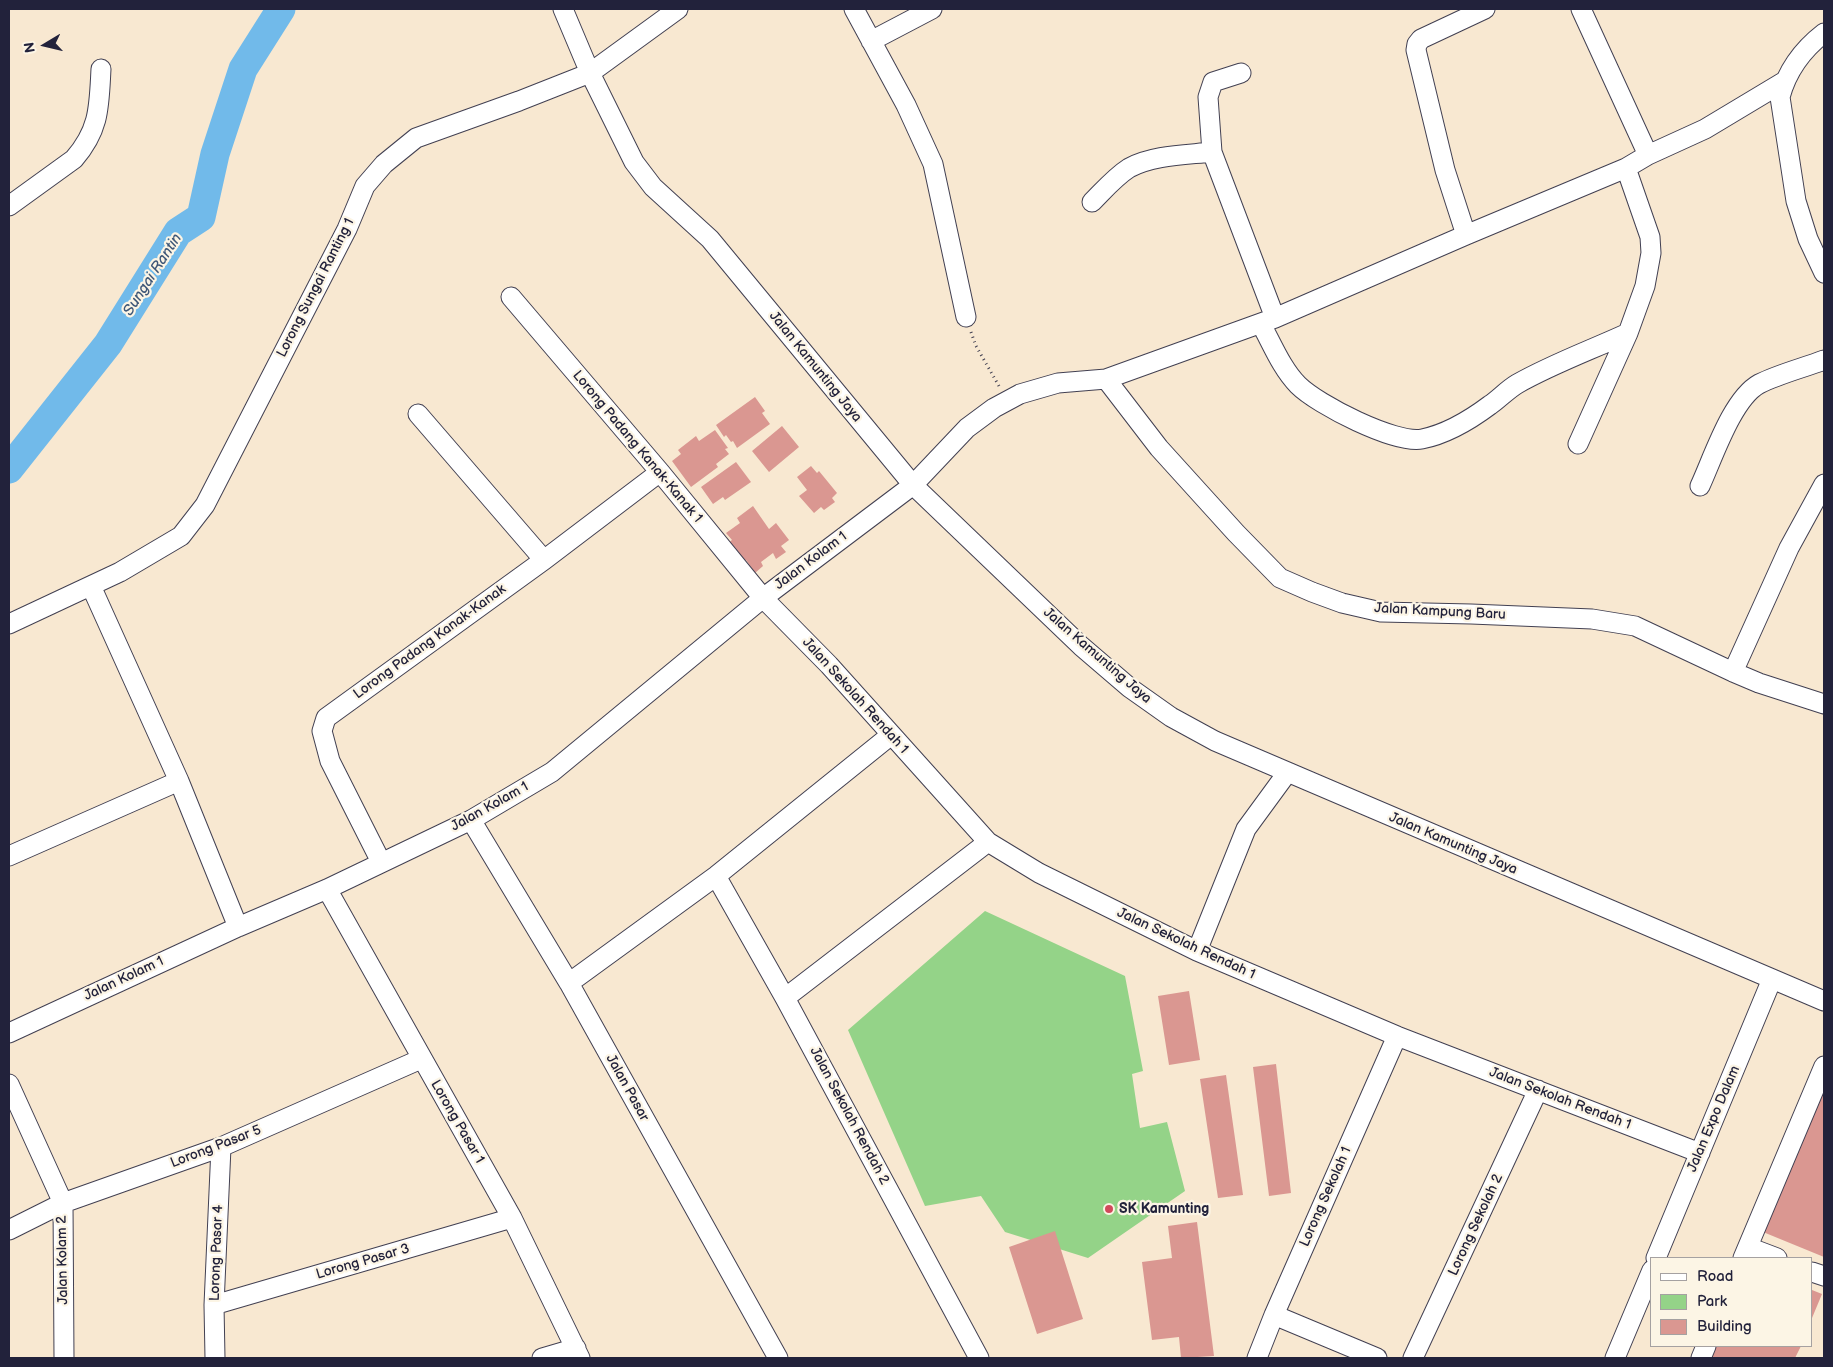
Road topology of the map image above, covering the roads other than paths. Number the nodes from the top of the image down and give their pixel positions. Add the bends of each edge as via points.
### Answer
1 (563, 9) edge
2 (678, 9) edge
3 (854, 9) edge
4 (932, 9) edge
5 (1484, 9) edge
6 (1581, 9) edge
7 (1824, 33) edge
8 (871, 41) junction
9 (101, 68) dead end
10 (590, 73) junction
11 (1241, 73) dead end
12 (1785, 81) junction
13 (1212, 152) junction
14 (1648, 155) junction
15 (1626, 168) junction
16 (1092, 202) dead end
17 (9, 206) edge
18 (1466, 235) junction
19 (1824, 273) edge
20 (511, 297) dead end
21 (966, 317) road end
22 (1268, 321) junction
23 (1628, 334) junction
24 (1824, 360) edge
25 (1106, 379) junction
26 (418, 414) dead end
27 (1578, 444) dead end
28 (660, 472) junction
29 (1824, 484) edge
30 (912, 485) junction
31 (1700, 486) dead end
32 (544, 560) junction
33 (91, 586) junction
34 (762, 598) junction
35 (9, 624) edge
36 (1733, 672) junction
37 (1824, 704) edge
38 (891, 735) junction
39 (1287, 773) junction
40 (179, 781) junction
41 (470, 820) junction
42 (988, 842) junction
43 (9, 856) edge
44 (381, 862) junction
45 (716, 876) junction
46 (326, 889) junction
47 (238, 927) junction
48 (1198, 951) junction
49 (1772, 979) junction
50 (569, 983) junction
51 (785, 998) junction
52 (1824, 1001) edge
53 (9, 1033) edge
54 (1398, 1036) junction
55 (421, 1059) junction
56 (1824, 1066) edge
57 (9, 1084) edge
58 (1538, 1090) junction
59 (221, 1147) junction
60 (1700, 1154) junction
61 (63, 1203) junction
62 (512, 1218) junction
63 (9, 1230) edge
64 (1746, 1253) edge
65 (1656, 1257) edge
66 (1771, 1257) edge
67 (1650, 1275) edge
68 (214, 1305) junction
69 (1274, 1316) junction
70 (578, 1353) edge
71 (64, 1358) edge
72 (215, 1358) edge
73 (542, 1358) edge
74 (778, 1358) edge
75 (979, 1358) edge
76 (1257, 1358) edge
77 (1377, 1358) edge
78 (1413, 1358) edge
79 (1615, 1358) edge

1 - 10 street, Jalan Kamunting Jaya
2 - 10 street, Lorong Sungai Ranting 1
3 - 8 street
4 - 8 street
5 - 18 street via 1421,39 1416,50 1445,170
6 - 14 street
7 - 12 street via 1803,53
8 - 21 street via 933,164
9 - 17 street via 98,115 82,150
10 - 30 street, Jalan Kamunting Jaya via 634,162 653,187 710,239
10 - 33 street, Lorong Sungai Ranting 1 via 416,138 384,164 366,186 347,230 205,504 181,536
11 - 13 street via 1213,82 1208,97
12 - 14 street, Jalan Kolam 1 via 1705,129
12 - 19 street via 1780,97 1796,201 1808,239
13 - 16 street via 1165,157 1131,167
13 - 22 street
14 - 15 street, Jalan Kolam 1
15 - 18 street, Jalan Kolam 1
15 - 23 street via 1650,237 1651,253 1645,286
18 - 22 street, Jalan Kolam 1
20 - 28 street, Lorong Padang Kanak-Kanak 1
22 - 23 street via 1289,373 1299,386 1336,410 1372,427 1400,437 1420,439 1444,433 1469,420 1516,385
22 - 25 street, Jalan Kolam 1
23 - 27 street
24 - 31 street via 1769,380 1749,392 1733,413
25 - 30 street, Jalan Kolam 1 via 1058,383 1020,394 994,408 967,428
25 - 36 street, Jalan Kampung Baru via 1159,448 1280,578 1342,603 1381,612 1592,619 1635,626
26 - 32 street
28 - 32 street, Lorong Padang Kanak-Kanak
28 - 34 street, Lorong Padang Kanak-Kanak 1
29 - 36 street via 1789,548
30 - 34 street, Jalan Kolam 1
30 - 39 street, Jalan Kamunting Jaya via 1080,646 1130,688 1215,741
32 - 44 street, Lorong Padang Kanak-Kanak via 326,718 322,732 330,761
33 - 35 street, Lorong Sungai Ranting 1
33 - 40 street
34 - 38 street, Jalan Sekolah Rendah 1 via 829,665
34 - 41 street, Jalan Kolam 1 via 552,772
36 - 37 street, Jalan Kampung Baru
38 - 42 street, Jalan Sekolah Rendah 1
38 - 45 street
39 - 48 street via 1246,830
39 - 49 street, Jalan Kamunting Jaya
40 - 43 street
40 - 47 street
41 - 44 street, Jalan Kolam 1
41 - 50 street, Jalan Pasar
42 - 48 street, Jalan Sekolah Rendah 1 via 1039,873
42 - 51 street
44 - 46 street, Jalan Kolam 1
45 - 50 street
45 - 51 street, Jalan Sekolah Rendah 2
46 - 47 street, Jalan Kolam 1
46 - 55 street, Lorong Pasar 1
47 - 53 street, Jalan Kolam 1
48 - 54 street, Jalan Sekolah Rendah 1
49 - 52 street, Jalan Kamunting Jaya
49 - 60 street, Jalan Expo Dalam
50 - 74 street, Jalan Pasar
51 - 75 street, Jalan Sekolah Rendah 2
54 - 58 street, Jalan Sekolah Rendah 1
54 - 69 street, Lorong Sekolah 1
55 - 59 street, Lorong Pasar 5
55 - 62 street, Lorong Pasar 1
56 - 64 street
57 - 61 street, Jalan Kolam 2
58 - 60 street, Jalan Sekolah Rendah 1
58 - 78 street, Lorong Sekolah 2
59 - 61 street, Lorong Pasar 5
59 - 68 street, Lorong Pasar 4
60 - 65 street, Jalan Expo Dalam
61 - 63 street, Lorong Pasar 5
61 - 71 street, Jalan Kolam 2
62 - 68 street, Lorong Pasar 3
62 - 70 street, Lorong Pasar 1
64 - 66 street
67 - 79 street
68 - 72 street, Lorong Pasar 4
69 - 76 street, Lorong Sekolah 1
69 - 77 street
70 - 73 street

